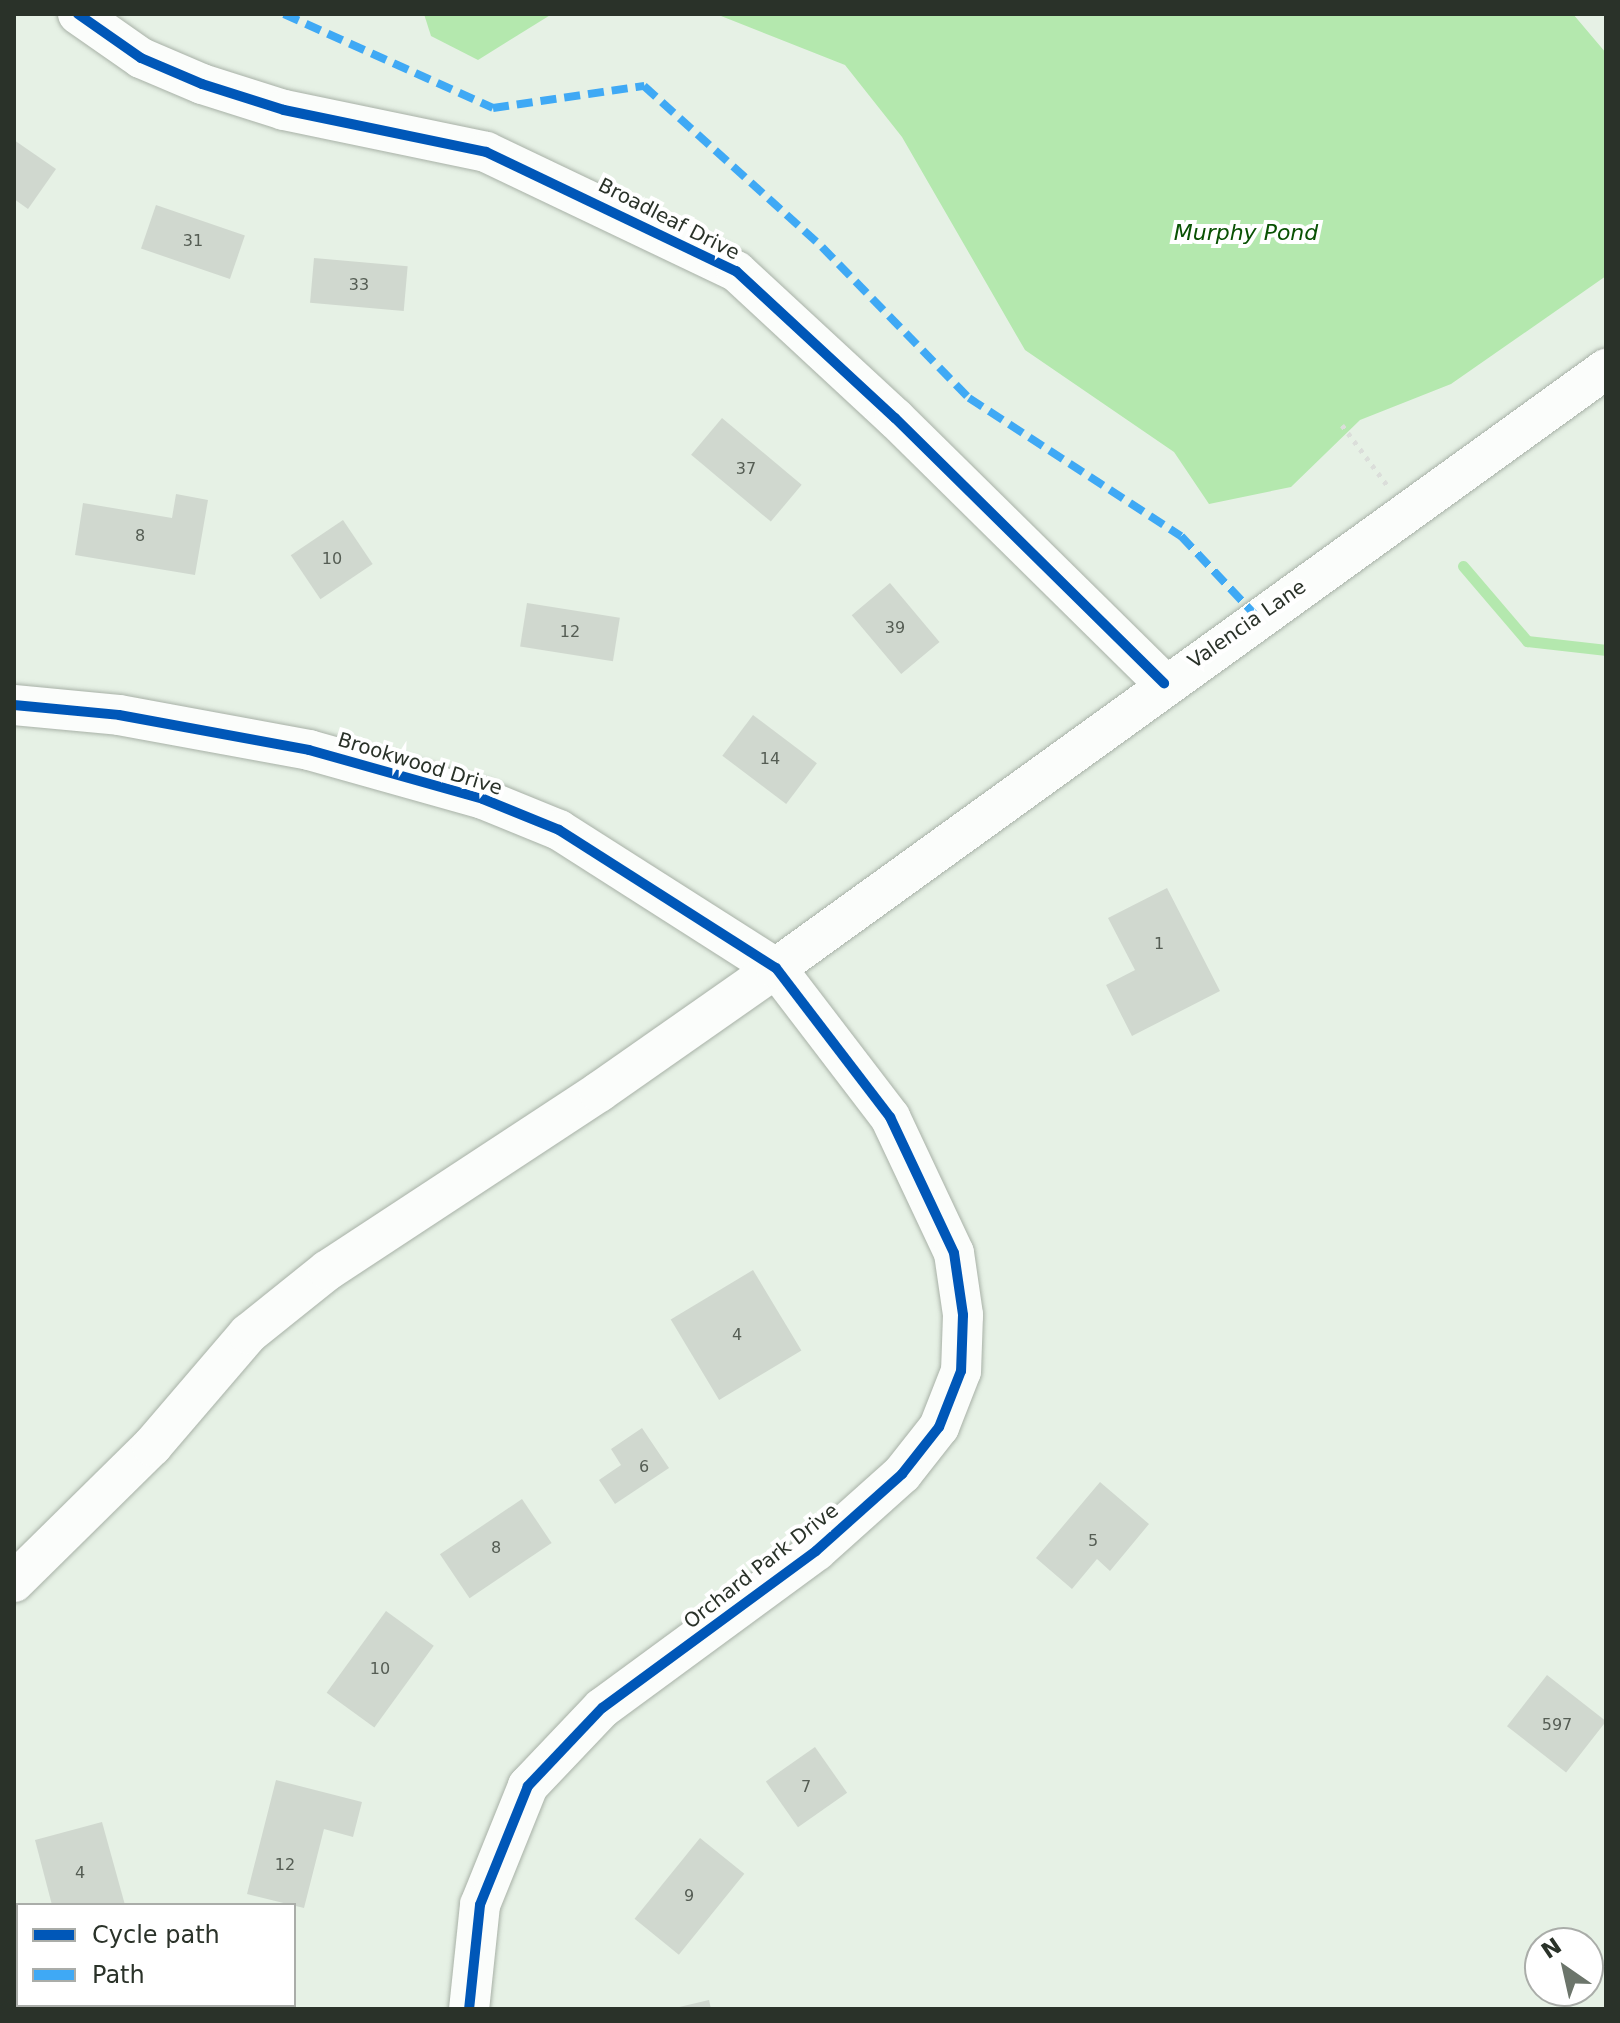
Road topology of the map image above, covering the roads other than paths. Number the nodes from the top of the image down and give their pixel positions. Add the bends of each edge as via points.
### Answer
1 (78, 14) edge
2 (1606, 369) edge
3 (1164, 683) junction
4 (14, 705) edge
5 (776, 968) junction
6 (14, 1582) edge
7 (469, 2009) edge

1 - 3 street, Broadleaf Drive via 141,58 202,84 284,110 486,152 736,271 895,418
2 - 3 street, Valencia Lane
3 - 5 street, Valencia Lane
4 - 5 street, Brookwood Drive via 119,715 309,750 483,799 571,837
5 - 6 street, Valencia Lane via 328,1270 248,1334 152,1446
5 - 7 street, Orchard Park Drive via 890,1117 954,1253 963,1315 961,1371 939,1427 902,1474 816,1551 602,1708 528,1786 480,1905

